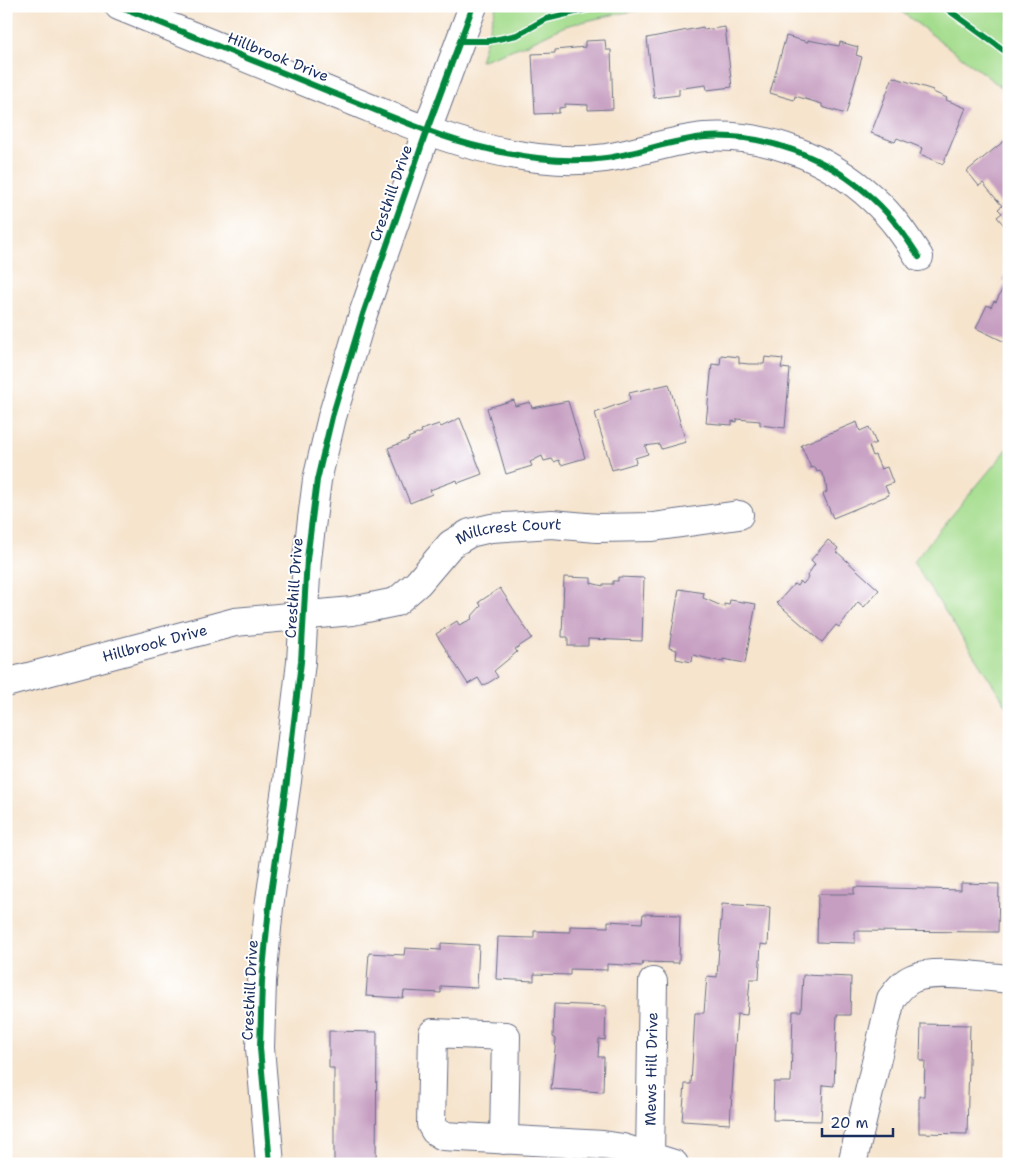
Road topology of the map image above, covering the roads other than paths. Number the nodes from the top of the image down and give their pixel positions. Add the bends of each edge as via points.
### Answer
1 (119, 6) edge
2 (473, 6) edge
3 (427, 130) junction
4 (919, 257) dead end
5 (740, 515) dead end
6 (304, 615) junction
7 (6, 683) edge
8 (1009, 979) edge
9 (653, 982) dead end
10 (504, 1140) junction
11 (662, 1160) edge
12 (270, 1164) edge
13 (852, 1164) edge

1 - 3 street, Hillbrook Drive
2 - 3 street, Cresthill Drive
3 - 4 street, Hillbrook Drive via 483,148 570,161 607,158 655,145 705,137 744,138 780,145 814,158 846,176 874,199 899,227
3 - 6 street, Cresthill Drive via 363,314 330,426 317,480
5 - 6 street, Millcrest Court via 653,527 597,528 552,524 491,528 451,544 418,583 396,602 352,611
6 - 7 street, Hillbrook Drive via 235,622
6 - 12 street, Cresthill Drive via 292,742 262,981 260,1048
8 - 13 street via 932,974 914,978 900,986 891,999
9 - 11 street, Mews Hill Drive
10 - 10 street, Mews Hill Drive via 443,1136 435,1131 431,1124 433,1033 506,1036
10 - 11 street, Mews Hill Drive via 603,1145

